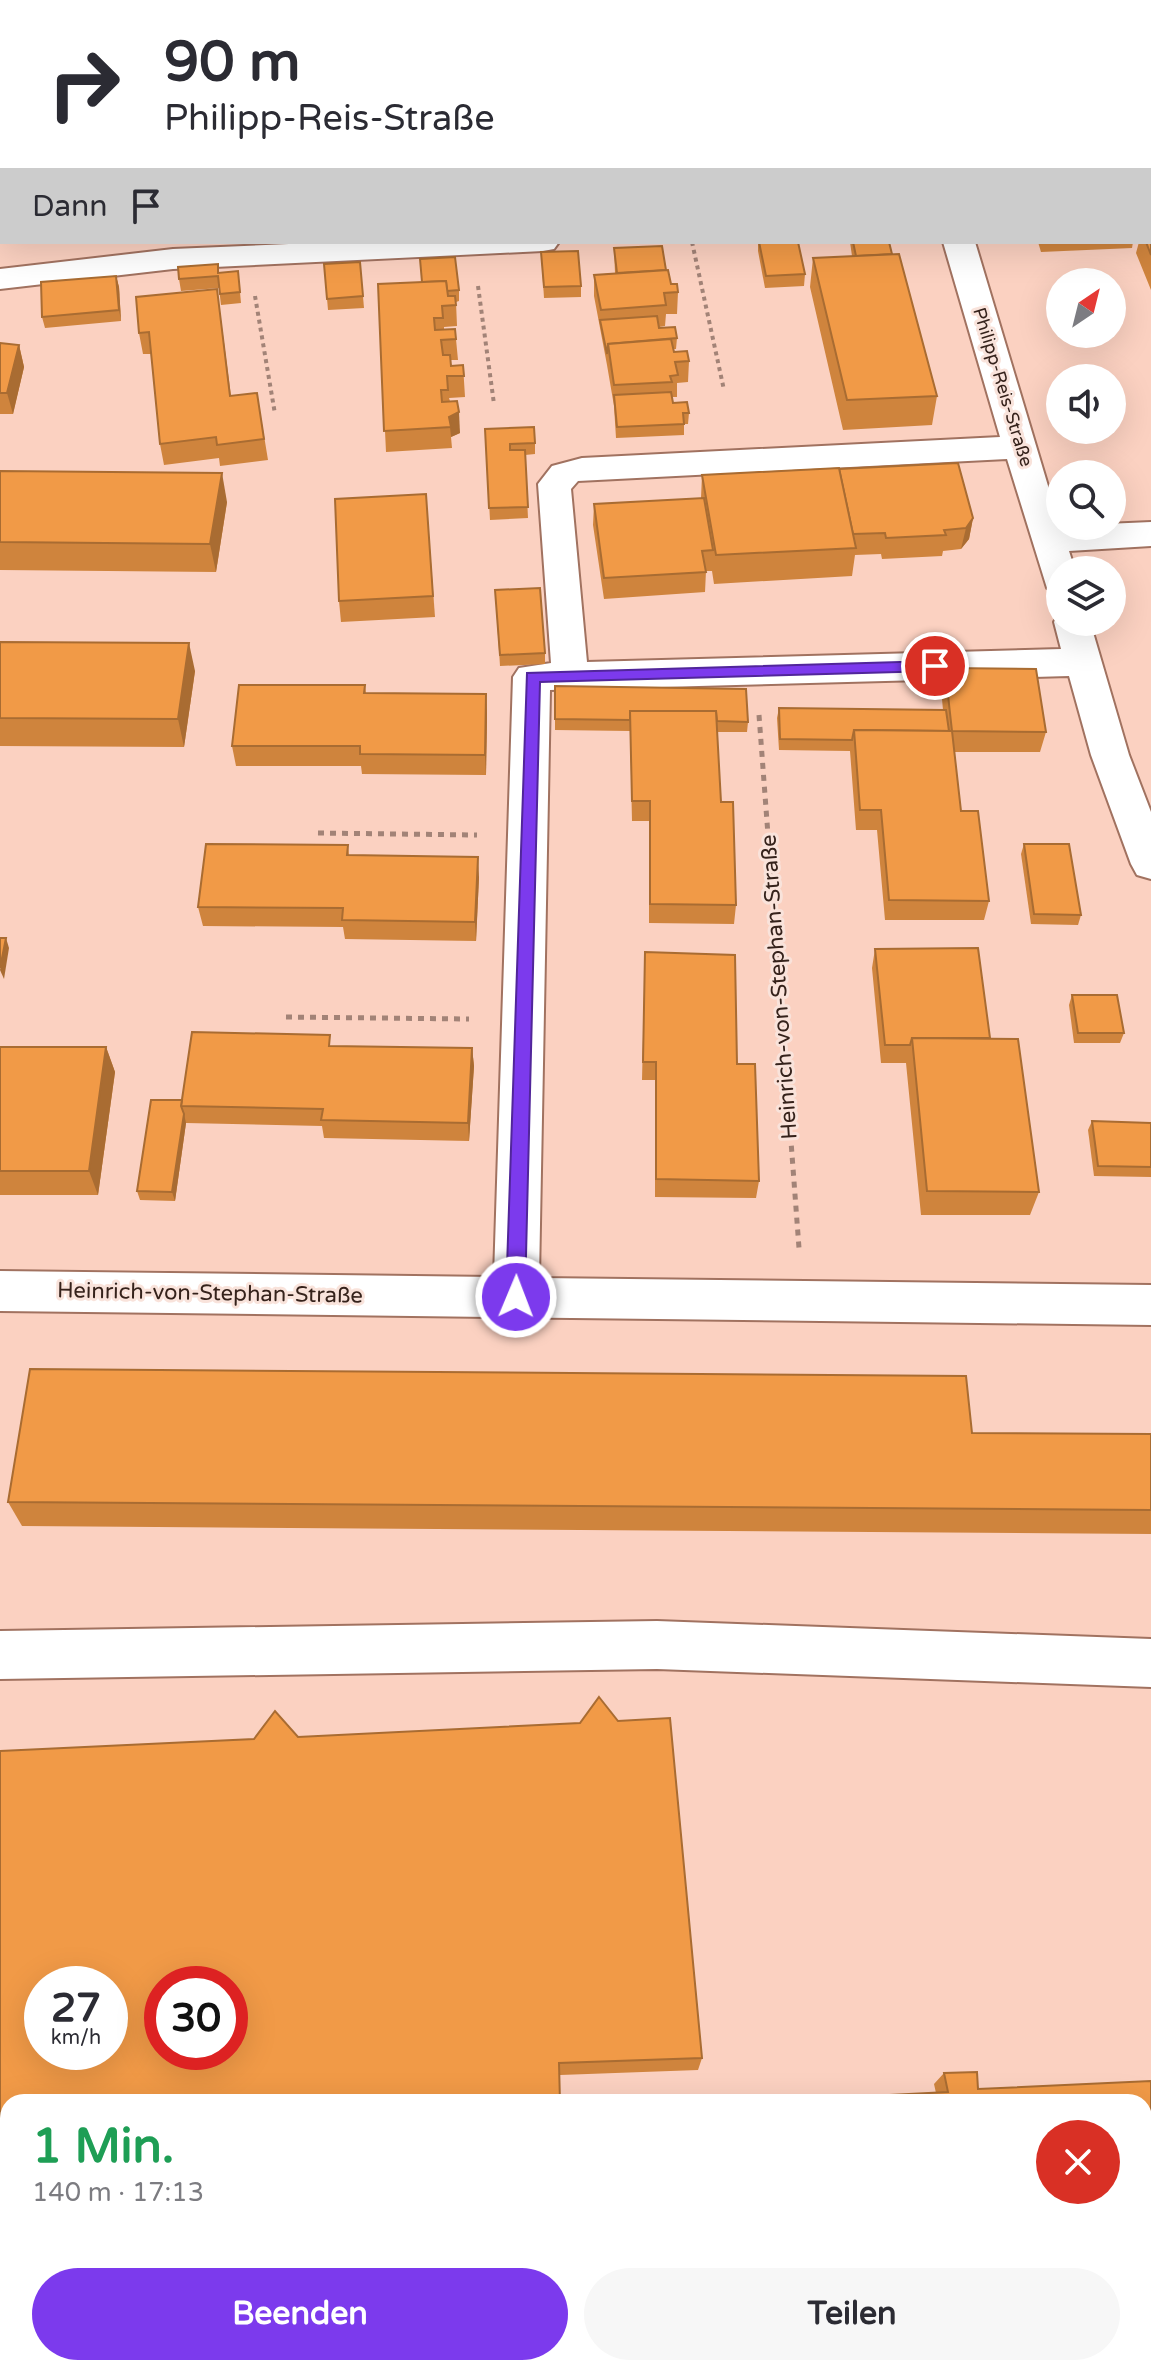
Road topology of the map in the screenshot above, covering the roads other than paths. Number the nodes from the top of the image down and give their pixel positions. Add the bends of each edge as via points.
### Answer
1 (508, 244) edge
2 (960, 244) edge
3 (174, 250) edge
4 (0, 279) edge
5 (1021, 447) junction
6 (1046, 530) edge
7 (1151, 534) edge
8 (1126, 535) edge
9 (1049, 540) edge
10 (1054, 556) edge
11 (1076, 636) edge
12 (1084, 662) junction
13 (551, 670) junction
14 (1151, 864) edge
15 (0, 1291) edge
16 (516, 1297) junction
17 (1151, 1305) edge
18 (0, 1655) edge
19 (1151, 1663) edge

1 - 3 street via 249,255
2 - 5 street, Philipp-Reis-Straße
3 - 4 street
5 - 6 street, Philipp-Reis-Straße
5 - 13 street via 568,471 554,489
7 - 8 street
9 - 10 street, Philipp-Reis-Straße
11 - 12 street
12 - 13 street
12 - 14 street via 1110,755
13 - 16 street via 528,836
15 - 16 street, Heinrich-von-Stephan-Straße
16 - 17 street, Heinrich-von-Stephan-Straße
18 - 19 street via 657,1645

